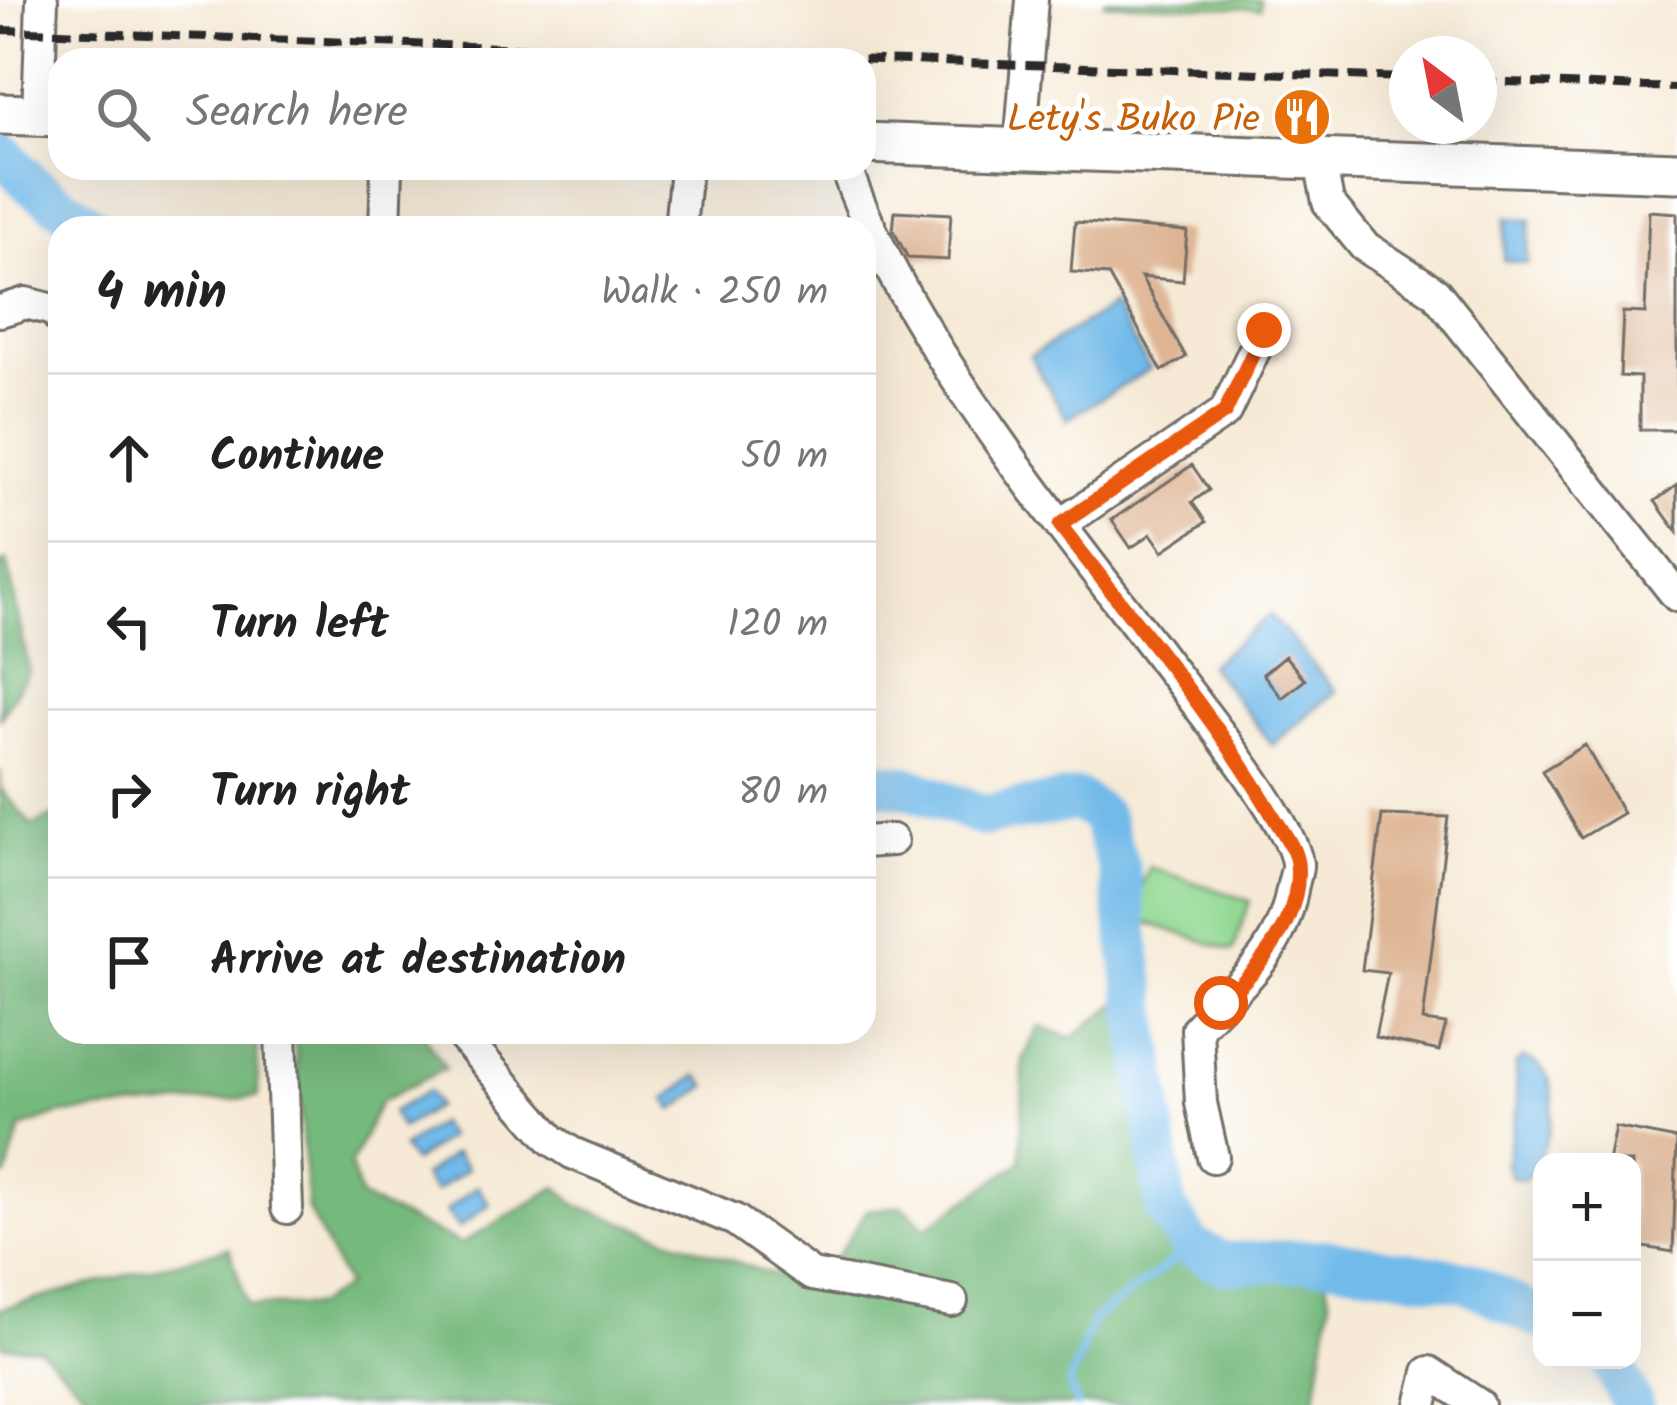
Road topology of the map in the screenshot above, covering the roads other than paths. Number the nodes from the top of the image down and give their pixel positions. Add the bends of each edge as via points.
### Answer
1 (42, 0) edge
2 (1032, 0) edge
3 (32, 115) edge
4 (876, 143) edge
5 (1020, 148) junction
6 (1320, 161) junction
7 (1677, 172) edge
8 (387, 180) edge
9 (685, 180) edge
10 (850, 180) edge
11 (385, 216) edge
12 (681, 216) edge
13 (863, 216) edge
14 (876, 239) edge
15 (48, 309) edge
16 (0, 311) edge
17 (1264, 330) dead end
18 (1060, 525) junction
19 (1677, 596) edge
20 (281, 1044) edge
21 (469, 1044) edge
22 (1213, 1157) dead end
23 (286, 1208) dead end
24 (952, 1301) dead end
25 (1421, 1405) edge
26 (1479, 1405) edge

1 - 3 street
2 - 5 street
4 - 5 main road
5 - 6 main road
6 - 7 main road
6 - 19 street via 1328,202 1340,217 1364,246 1435,292
8 - 11 street
9 - 12 street
10 - 13 street
14 - 18 street
15 - 16 street via 26,303
17 - 18 street via 1225,412
18 - 22 street via 1224,740 1297,862 1286,927 1254,974 1197,1029
20 - 23 street
21 - 24 street via 552,1141 572,1153 735,1220 812,1275
25 - 26 street via 1429,1372

